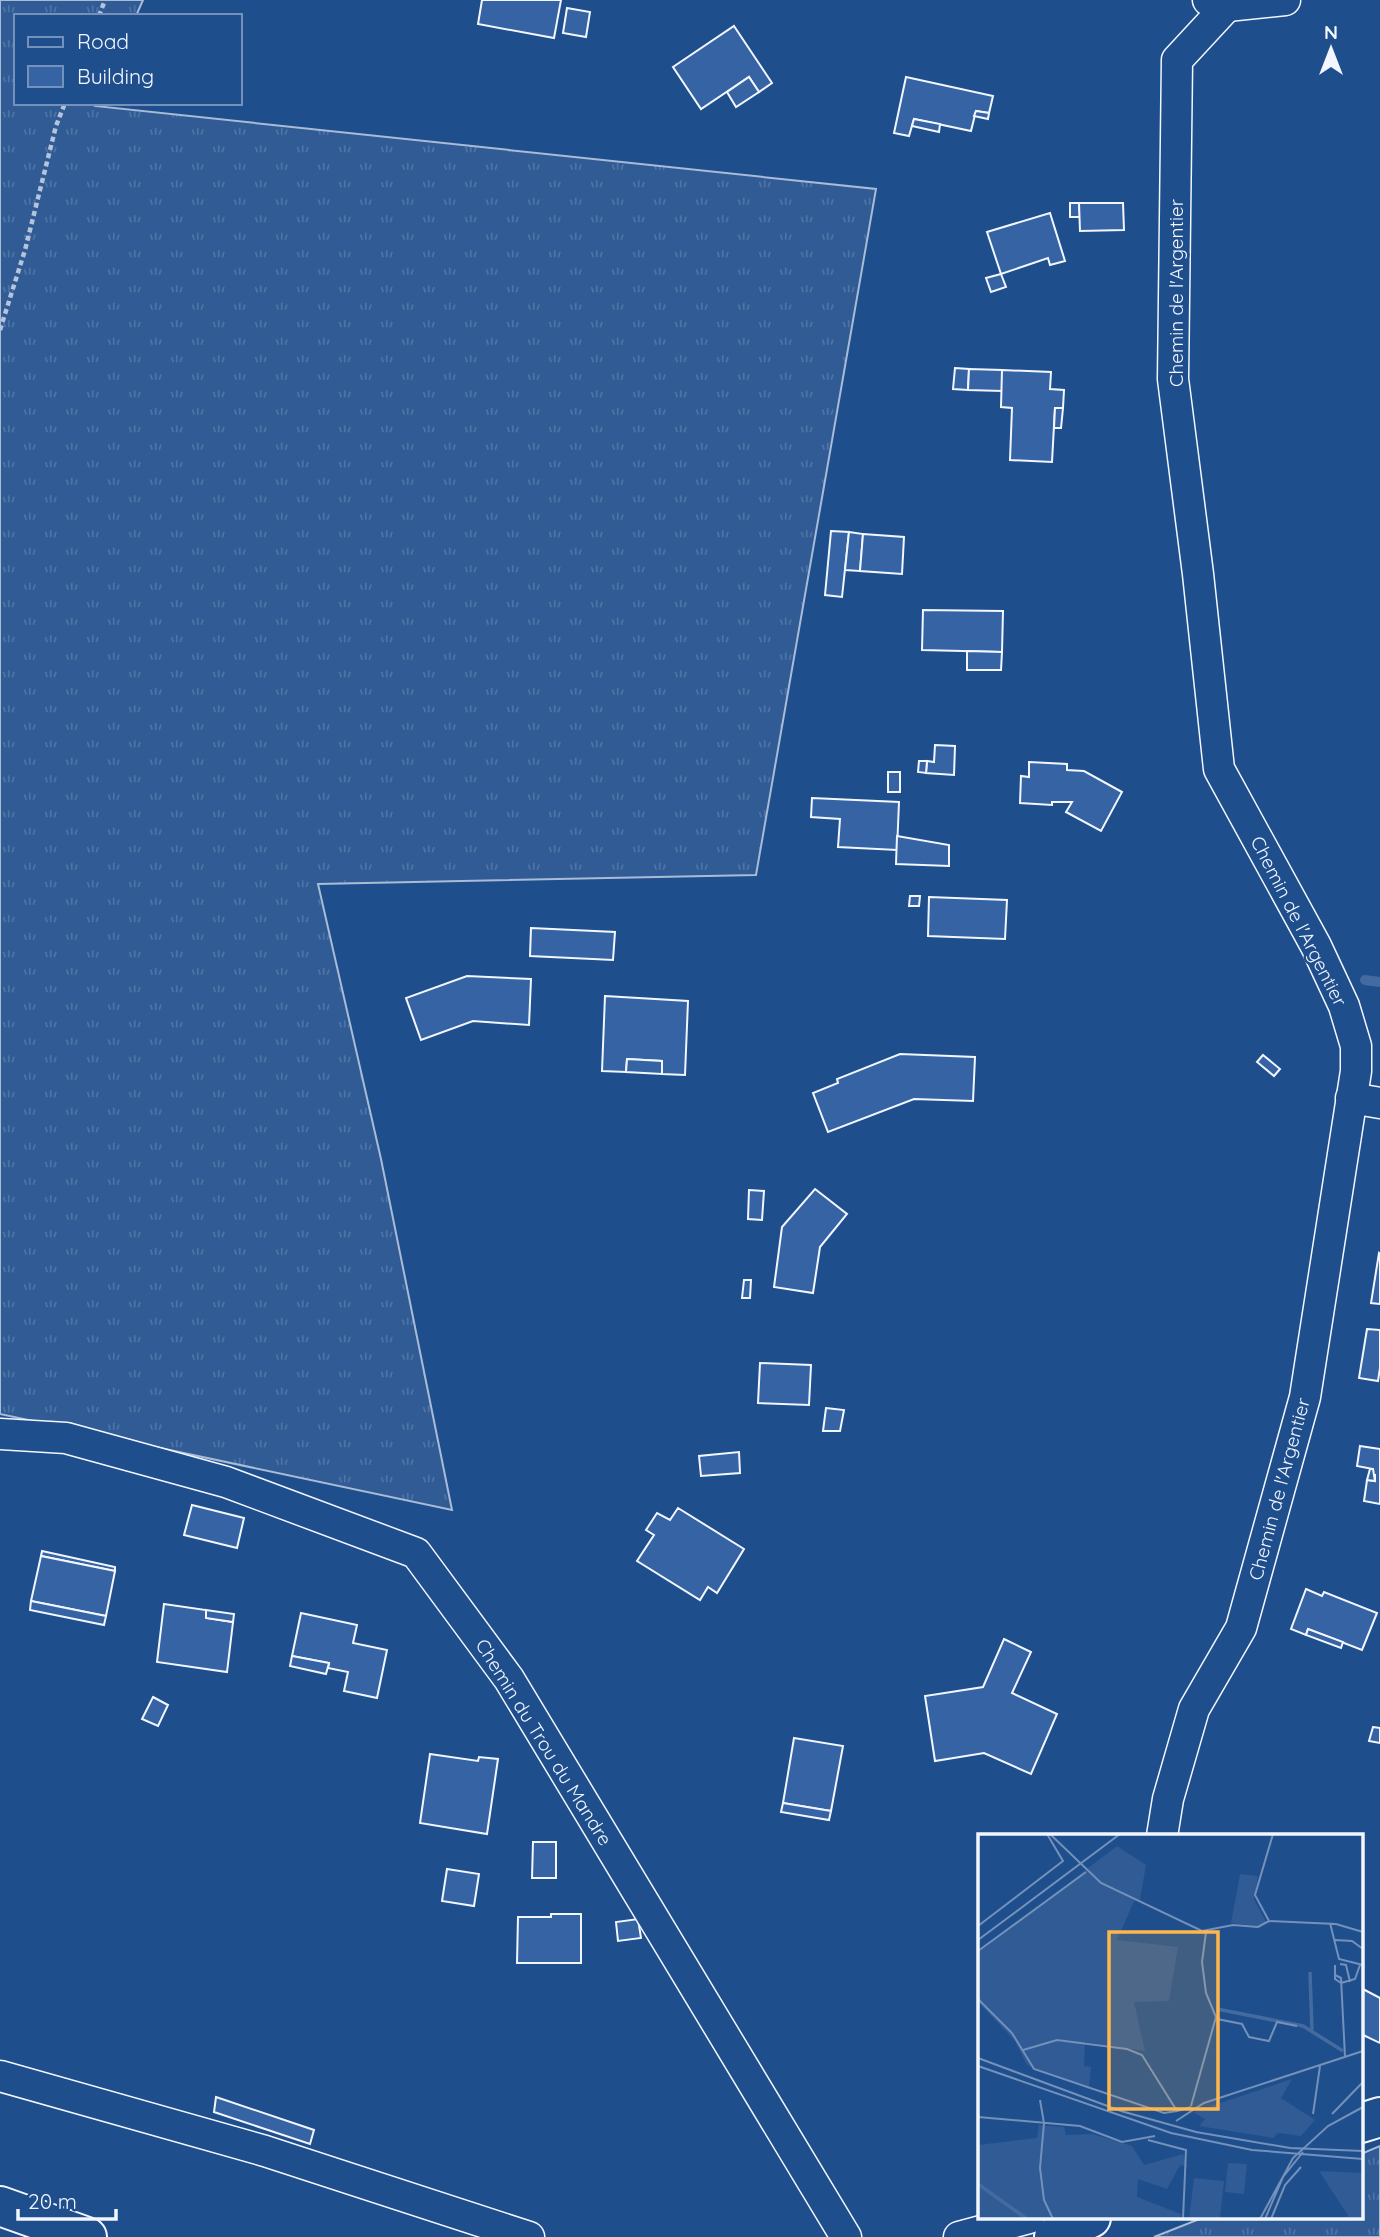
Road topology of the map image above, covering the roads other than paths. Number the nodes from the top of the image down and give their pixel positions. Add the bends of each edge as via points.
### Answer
1 (1285, 0) edge
2 (1217, 3) edge
3 (1351, 1098) junction
4 (1380, 1103) edge
5 (0, 1434) edge
6 (1162, 1834) edge
7 (0, 2076) edge
8 (1380, 2117) edge
9 (1362, 2123) edge
10 (0, 2206) edge
11 (1056, 2224) edge
12 (87, 2237) edge
13 (529, 2237) edge
14 (846, 2237) edge
15 (959, 2237) edge

1 - 2 street
2 - 3 street, Chemin de l'Argentier via 1177,60 1173,379 1219,769 1345,1006 1356,1046
3 - 4 street
3 - 6 street, Chemin de l'Argentier via 1305,1397 1241,1628 1195,1709
5 - 14 street, Chemin du Trou du Mandre via 66,1438 226,1482 416,1553 509,1679
7 - 13 street via 265,2151
8 - 9 main road
10 - 12 main road
11 - 15 street

